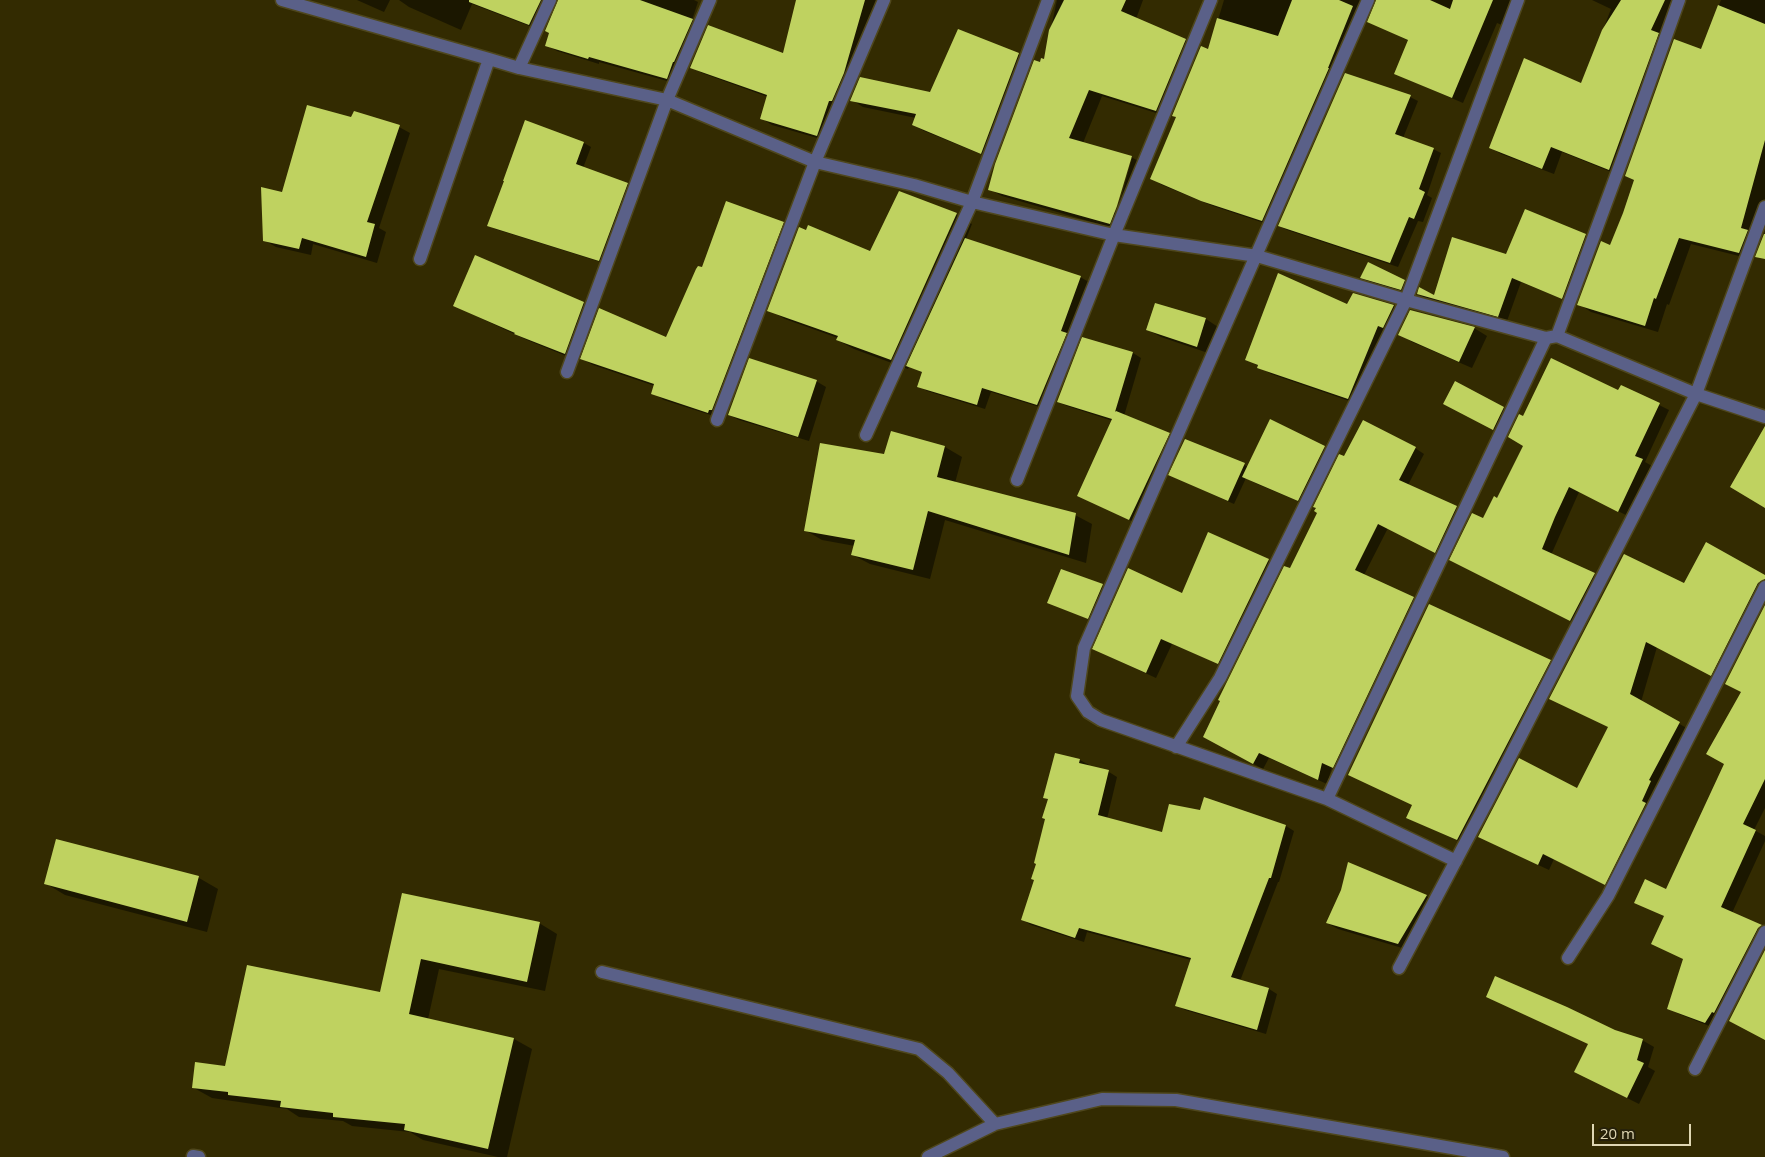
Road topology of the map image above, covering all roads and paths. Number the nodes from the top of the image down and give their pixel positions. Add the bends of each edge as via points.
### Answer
1 (282, 0) edge
2 (550, 0) edge
3 (710, 0) edge
4 (884, 0) edge
5 (1048, 0) edge
6 (1211, 0) edge
7 (1368, 0) edge
8 (1518, 0) edge
9 (1679, 0) edge
10 (489, 58) junction
11 (519, 68) junction
12 (667, 100) junction
13 (815, 162) junction
14 (972, 202) junction
15 (1765, 207) edge
16 (1114, 235) junction
17 (1258, 256) junction
18 (420, 259) dead end
19 (1406, 300) junction
20 (1551, 337) junction
21 (567, 372) dead end
22 (1696, 394) junction
23 (1765, 417) edge
24 (717, 420) dead end
25 (866, 435) dead end
26 (1017, 480) dead end
27 (1765, 587) edge
28 (1176, 747) junction
29 (1327, 799) junction
30 (1456, 861) junction
31 (1765, 932) edge
32 (1568, 958) dead end
33 (1399, 968) dead end
34 (602, 972) dead end
35 (1695, 1069) dead end
36 (995, 1124) junction
37 (928, 1157) edge
38 (1503, 1157) edge

1 - 10 street
2 - 11 street
3 - 12 street
4 - 13 street
5 - 14 street
6 - 16 street
7 - 17 street
8 - 19 street
9 - 20 street via 1623,159
10 - 11 street
10 - 18 street
11 - 12 street
12 - 13 street
12 - 21 street
13 - 14 street
13 - 24 street
14 - 16 street
14 - 25 street
15 - 22 street
16 - 17 street
16 - 26 street
17 - 19 street
17 - 28 street via 1084,648 1077,696 1088,712 1101,720
19 - 20 street
19 - 28 street via 1220,678
20 - 22 street
20 - 29 street
22 - 23 street
22 - 30 street
27 - 32 street via 1608,896
28 - 29 street
29 - 30 street
30 - 33 street
31 - 35 street
34 - 36 street via 919,1049 948,1073
36 - 37 street
36 - 38 street via 1102,1099 1176,1100

